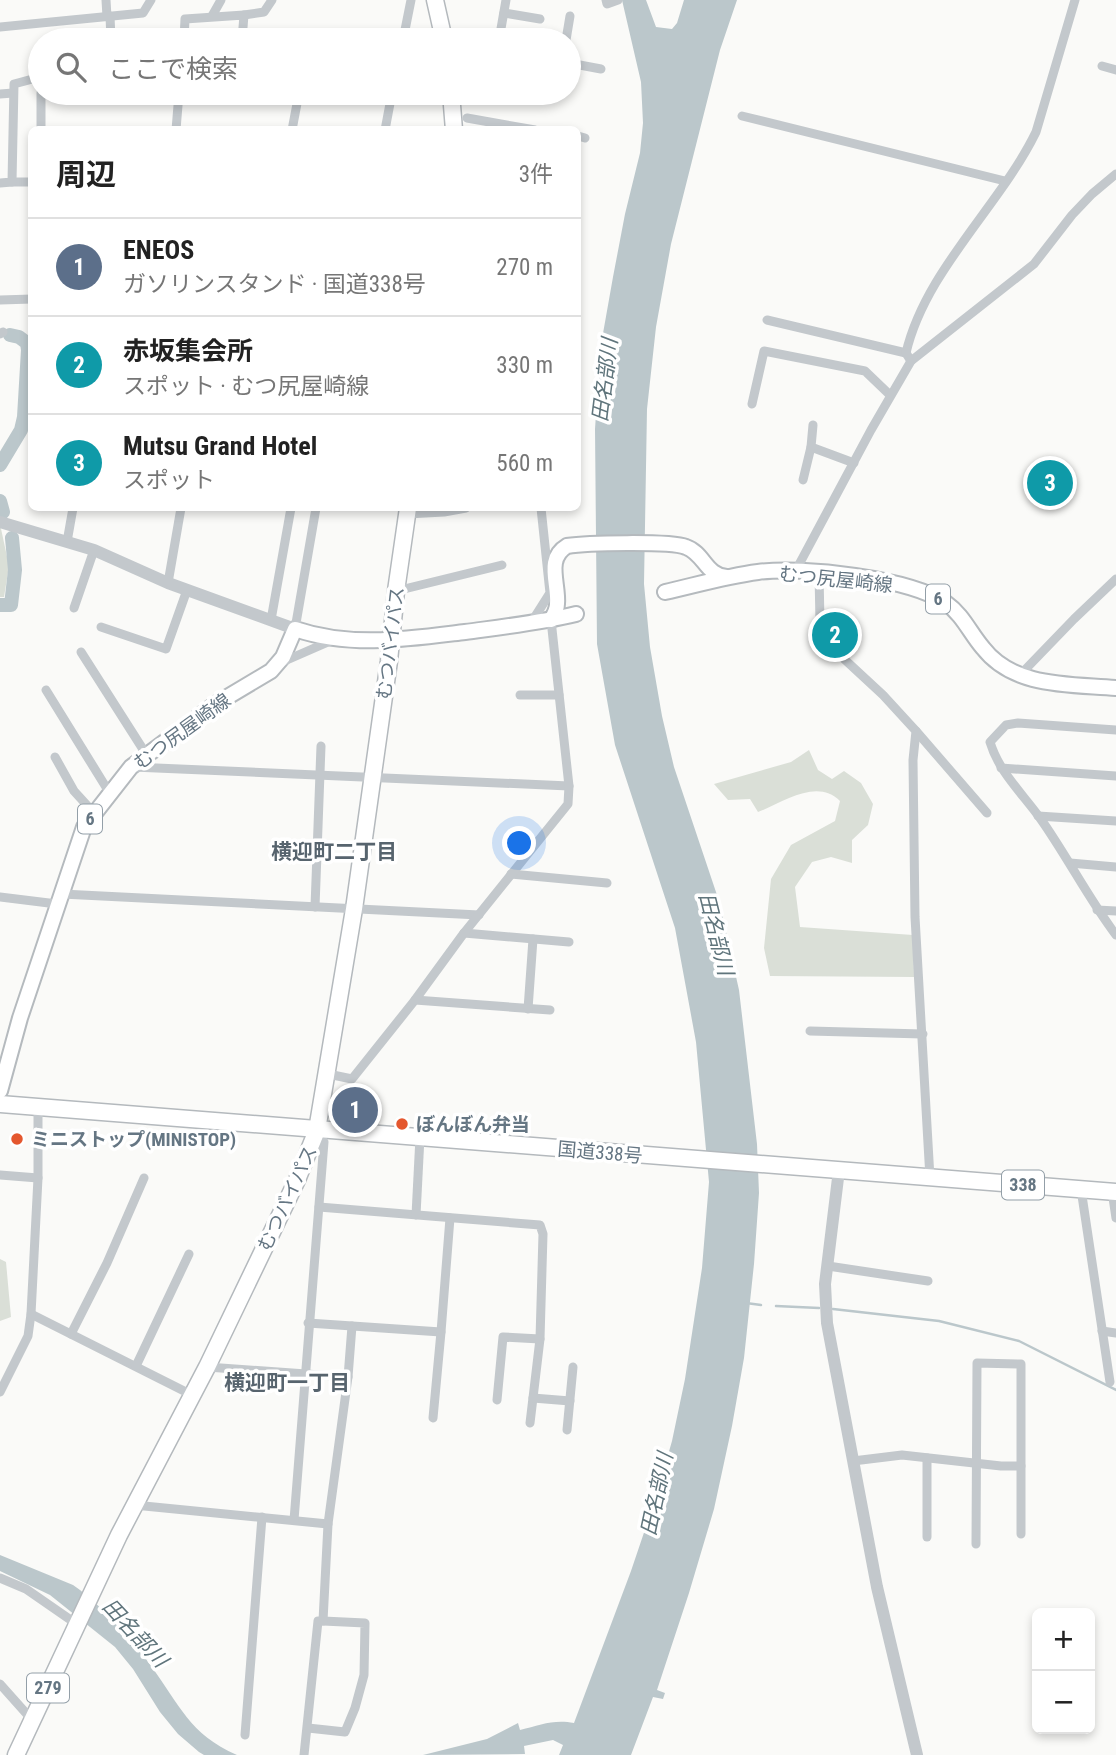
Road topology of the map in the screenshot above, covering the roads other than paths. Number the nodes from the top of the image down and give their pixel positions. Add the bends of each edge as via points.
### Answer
1 (106, 0) edge
2 (151, 0) edge
3 (220, 0) edge
4 (272, 0) edge
5 (411, 0) edge
6 (435, 0) edge
7 (506, 0) edge
8 (1075, 0) edge
9 (504, 13) junction
10 (244, 15) junction
11 (109, 16) junction
12 (212, 16) junction
13 (570, 16) dead end
14 (540, 19) dead end
15 (0, 27) edge
16 (110, 28) edge
17 (185, 28) edge
18 (243, 28) edge
19 (405, 28) edge
20 (441, 28) edge
21 (501, 28) edge
22 (568, 28) edge
23 (581, 66) edge
24 (1102, 66) dead end
25 (601, 69) dead end
26 (1116, 70) edge
27 (28, 80) edge
28 (13, 93) junction
29 (0, 94) edge
30 (41, 105) edge
31 (178, 105) edge
32 (297, 105) edge
33 (390, 105) edge
34 (742, 116) dead end
35 (458, 122) edge
36 (41, 126) edge
37 (176, 126) edge
38 (293, 126) edge
39 (386, 126) edge
40 (496, 126) edge
41 (1116, 174) edge
42 (1005, 181) junction
43 (12, 182) junction
44 (28, 182) edge
45 (0, 183) edge
46 (28, 299) edge
47 (0, 300) edge
48 (767, 320) dead end
49 (908, 357) junction
50 (890, 395) junction
51 (752, 404) dead end
52 (813, 425) dead end
53 (811, 447) junction
54 (854, 463) junction
55 (803, 480) dead end
56 (72, 511) edge
57 (180, 511) edge
58 (290, 511) edge
59 (315, 511) edge
60 (408, 511) edge
61 (541, 511) edge
62 (0, 522) edge
63 (66, 542) junction
64 (94, 550) junction
65 (502, 565) dead end
66 (795, 572) junction
67 (819, 573) junction
68 (731, 578) junction
69 (1116, 579) edge
70 (168, 583) junction
71 (187, 590) junction
72 (396, 591) junction
73 (665, 593) dead end
74 (74, 608) dead end
75 (576, 614) dead end
76 (271, 620) junction
77 (551, 620) junction
78 (531, 623) junction
79 (101, 627) dead end
80 (295, 629) junction
81 (334, 639) junction
82 (391, 641) junction
83 (81, 652) dead end
84 (279, 663) junction
85 (1019, 676) junction
86 (1116, 688) edge
87 (46, 690) dead end
88 (520, 695) dead end
89 (559, 695) junction
90 (1116, 730) edge
91 (916, 731) junction
92 (321, 746) dead end
93 (146, 754) junction
94 (55, 757) dead end
95 (131, 766) junction
96 (1001, 768) junction
97 (320, 774) junction
98 (372, 776) junction
99 (1116, 776) edge
100 (569, 786) junction
101 (109, 792) junction
102 (94, 813) junction
103 (987, 813) dead end
104 (1038, 816) junction
105 (1116, 821) edge
106 (1070, 863) junction
107 (1116, 867) edge
108 (512, 874) junction
109 (607, 883) dead end
110 (0, 897) edge
111 (60, 899) junction
112 (315, 907) junction
113 (354, 909) junction
114 (1097, 910) junction
115 (1116, 912) edge
116 (479, 915) junction
117 (464, 933) junction
118 (1116, 935) edge
119 (533, 939) junction
120 (569, 942) dead end
121 (415, 1000) junction
122 (528, 1009) junction
123 (550, 1010) dead end
124 (810, 1031) dead end
125 (923, 1034) junction
126 (328, 1074) junction
127 (0, 1091) edge
128 (0, 1104) edge
129 (38, 1108) junction
130 (317, 1130) junction
131 (420, 1137) junction
132 (839, 1170) junction
133 (0, 1175) edge
134 (38, 1178) junction
135 (144, 1178) dead end
136 (930, 1178) junction
137 (1082, 1189) junction
138 (1114, 1192) edge
139 (319, 1207) junction
140 (416, 1215) junction
141 (450, 1218) junction
142 (1116, 1218) edge
143 (190, 1254) dead end
144 (828, 1266) junction
145 (928, 1280) dead end
146 (31, 1314) junction
147 (308, 1324) junction
148 (352, 1325) junction
149 (1102, 1331) junction
150 (441, 1332) junction
151 (1116, 1333) edge
152 (71, 1334) junction
153 (540, 1339) junction
154 (135, 1366) junction
155 (207, 1367) junction
156 (573, 1367) dead end
157 (304, 1374) junction
158 (348, 1377) junction
159 (1110, 1382) dead end
160 (0, 1392) edge
161 (192, 1395) junction
162 (533, 1398) junction
163 (497, 1400) dead end
164 (570, 1401) junction
165 (433, 1418) dead end
166 (530, 1423) dead end
167 (566, 1430) dead end
168 (927, 1458) junction
169 (853, 1461) junction
170 (976, 1463) junction
171 (1021, 1466) junction
172 (134, 1505) junction
173 (262, 1517) junction
174 (294, 1520) junction
175 (328, 1524) junction
176 (1021, 1534) dead end
177 (927, 1537) dead end
178 (976, 1544) dead end
179 (0, 1578) edge
180 (323, 1621) junction
181 (78, 1623) junction
182 (0, 1684) edge
183 (33, 1721) junction
184 (308, 1728) junction
185 (245, 1735) dead end
186 (16, 1755) edge
187 (304, 1755) edge
188 (917, 1755) edge

1 - 11 street
2 - 11 street via 143,13
3 - 12 street
4 - 10 street via 264,12
5 - 19 street
6 - 20 highway
7 - 9 street
8 - 42 street via 1036,132
9 - 14 street
9 - 21 street
10 - 12 street
10 - 18 street
11 - 15 street
11 - 16 street
12 - 17 street via 185,19
13 - 22 street
23 - 25 street
24 - 26 street
27 - 28 street via 14,84
28 - 29 street
28 - 43 street
30 - 36 street
31 - 37 street
32 - 38 street
33 - 39 street
34 - 42 street
35 - 40 street
41 - 49 street via 1072,215 1034,264
42 - 49 street via 925,303 911,331
43 - 44 street
43 - 45 street
46 - 47 street
48 - 49 street
49 - 50 street
50 - 51 street via 864,372 764,351
50 - 54 street
52 - 53 street
53 - 54 street
53 - 55 street
54 - 66 street
56 - 63 street
57 - 70 street
58 - 76 street
59 - 80 street
60 - 72 highway, むつバイパス / 279
61 - 78 street via 550,593
62 - 63 street
63 - 64 street
64 - 70 street
64 - 74 street
65 - 72 street
66 - 67 main road, むつ尻屋崎線 / 6
66 - 68 main road, むつ尻屋崎線 / 6
67 - 85 main road, むつ尻屋崎線 / 6 via 893,583 930,594 956,610 995,662
67 - 91 street via 820,623 829,645
68 - 73 main road, むつ尻屋崎線 / 6
68 - 77 main road via 718,577 686,547 578,545 561,550 555,559 557,605
69 - 85 street
70 - 71 street
71 - 76 street
71 - 79 street via 166,649
72 - 82 highway, むつバイパス / 279
75 - 77 main road
76 - 80 street
77 - 78 main road
77 - 89 street
78 - 82 main road
80 - 81 main road
80 - 84 main road, むつ尻屋崎線 / 6
81 - 82 main road
81 - 84 street
82 - 98 highway, むつバイパス / 279
83 - 93 street
84 - 93 main road, むつ尻屋崎線 / 6
85 - 86 main road, むつ尻屋崎線 / 6
87 - 101 street
88 - 89 street
89 - 100 street
90 - 96 street via 1006,725 990,742
91 - 103 street
91 - 125 street via 915,917
92 - 97 street
93 - 95 main road, むつ尻屋崎線 / 6
94 - 102 street via 74,791
95 - 97 street
95 - 101 main road, むつ尻屋崎線 / 6
96 - 99 street
96 - 104 street
97 - 98 street
97 - 112 street
98 - 100 street
98 - 113 highway, むつバイパス / 279
100 - 108 street via 568,804
101 - 102 main road, むつ尻屋崎線 / 6
102 - 111 main road, むつ尻屋崎線 / 6 via 84,827
104 - 105 street
104 - 106 street
106 - 107 street
106 - 114 street
108 - 109 street
108 - 116 street
110 - 111 street
111 - 112 street
111 - 127 main road, むつ尻屋崎線 / 6
112 - 113 street
113 - 116 street
113 - 126 highway, むつバイパス / 279
114 - 115 street
114 - 118 street
116 - 117 street
117 - 119 street
117 - 121 street
119 - 120 street
119 - 122 street
121 - 122 street
121 - 126 street via 352,1079
122 - 123 street
124 - 125 street
125 - 136 street
126 - 130 highway, むつバイパス / 279
128 - 129 highway, 国道338号 / 338
129 - 130 highway, 国道338号 / 338
129 - 134 street
130 - 131 highway, 国道338号 / 338
130 - 139 street via 324,1142
130 - 155 highway, むつバイパス / 279
131 - 132 highway, 国道338号 / 338
131 - 140 street
132 - 136 highway, 国道338号 / 338
132 - 144 street
133 - 134 street
134 - 146 street
135 - 152 street
136 - 137 highway, 国道338号 / 338
137 - 138 highway, 国道338号 / 338
137 - 149 street
138 - 142 street
139 - 140 street
139 - 147 street
140 - 141 street
141 - 150 street
141 - 153 street via 540,1225
143 - 154 street
144 - 145 street
144 - 169 street via 827,1324
146 - 152 street
146 - 160 street via 28,1336
147 - 148 street
147 - 157 street
148 - 150 street
148 - 158 street
149 - 151 street
149 - 159 street
150 - 165 street
152 - 154 street
153 - 162 street
153 - 163 street via 503,1338
154 - 161 street
155 - 157 street
155 - 161 highway, むつバイパス / 279
156 - 164 street
157 - 158 street
157 - 174 street
158 - 175 street
161 - 172 highway, むつバイパス / 279
162 - 164 street
162 - 166 street
164 - 167 street
168 - 169 street via 902,1455
168 - 170 street
168 - 177 street
169 - 188 street
170 - 171 street
170 - 171 street via 977,1363 1021,1364
170 - 178 street
171 - 176 street
172 - 173 street
172 - 181 highway, むつバイパス / 279
173 - 174 street
173 - 185 street
174 - 175 street
175 - 180 street
179 - 181 street
180 - 184 street via 318,1621
180 - 184 street via 365,1623 364,1675 345,1732
181 - 183 highway, むつバイパス / 279
182 - 183 street
183 - 186 highway, むつバイパス / 279
184 - 187 street

